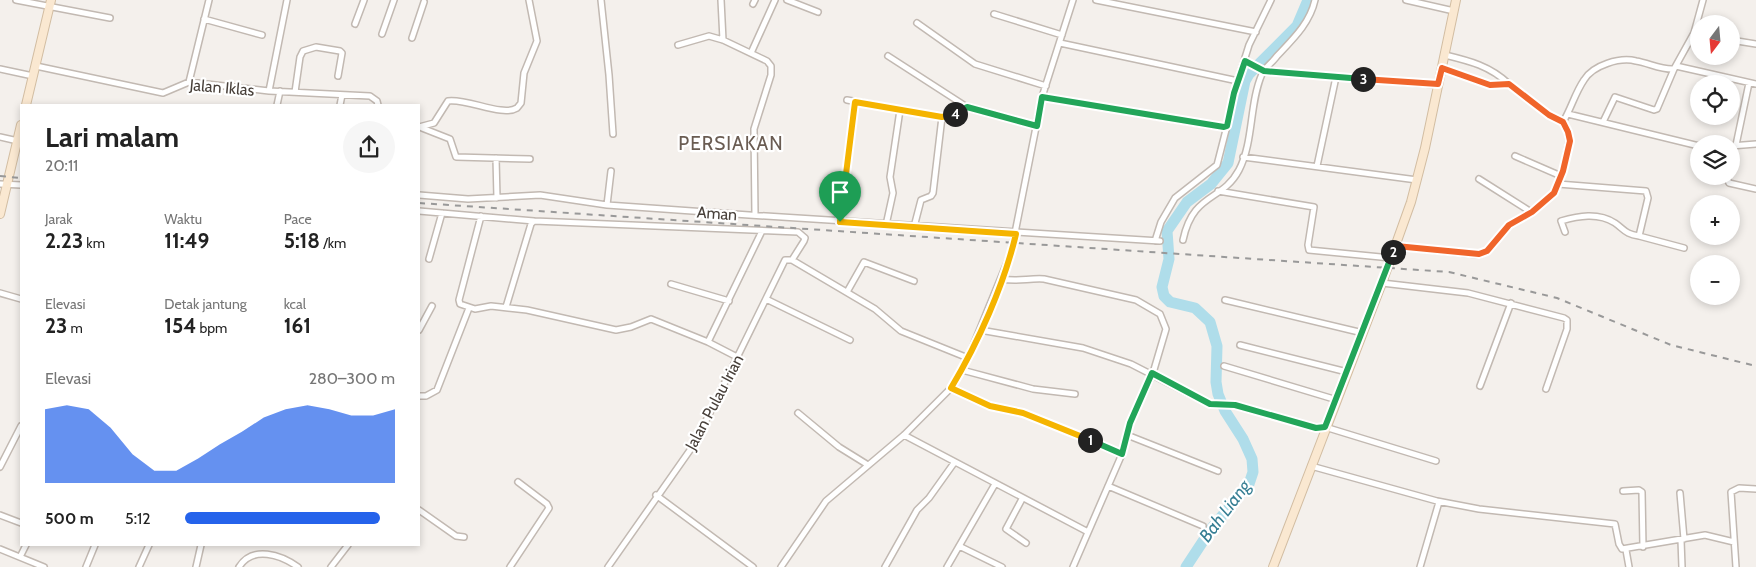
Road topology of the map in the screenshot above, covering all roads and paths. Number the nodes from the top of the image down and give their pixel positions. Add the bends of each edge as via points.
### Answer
1 (16, 0) edge
2 (209, 0) edge
3 (287, 0) edge
4 (364, 0) edge
5 (394, 0) edge
6 (529, 0) edge
7 (600, 0) edge
8 (720, 0) edge
9 (775, 0) edge
10 (787, 0) edge
11 (1073, 0) edge
12 (1096, 0) edge
13 (1271, 0) edge
14 (1315, 0) edge
15 (1406, 0) edge
16 (1456, 0) edge
17 (1703, 0) edge
18 (424, 2) dead end
19 (50, 3) edge
20 (1454, 11) junction
21 (818, 12) dead end
22 (994, 14) dead end
23 (1700, 15) edge
24 (110, 18) dead end
25 (204, 19) junction
26 (917, 23) dead end
27 (355, 24) dead end
28 (1256, 32) junction
29 (382, 34) dead end
30 (262, 35) dead end
31 (1062, 36) junction
32 (412, 38) dead end
33 (722, 40) junction
34 (1740, 41) edge
35 (1060, 42) junction
36 (1690, 43) edge
37 (678, 44) dead end
38 (1756, 44) edge
39 (751, 53) junction
40 (888, 56) dead end
41 (1445, 56) junction
42 (1247, 62) junction
43 (36, 66) junction
44 (1675, 67) junction
45 (1442, 68) junction
46 (0, 69) edge
47 (1262, 71) junction
48 (33, 76) junction
49 (338, 76) dead end
50 (1336, 77) junction
51 (1238, 81) junction
52 (189, 82) junction
53 (1749, 83) junction
54 (1438, 84) junction
55 (1509, 84) junction
56 (1756, 84) edge
57 (1046, 86) junction
58 (269, 91) junction
59 (280, 92) junction
60 (295, 92) junction
61 (342, 95) junction
62 (1042, 97) junction
63 (847, 100) dead end
64 (855, 102) junction
65 (26, 104) edge
66 (277, 104) edge
67 (340, 104) edge
68 (378, 104) edge
69 (967, 107) junction
70 (900, 110) junction
71 (1568, 114) junction
72 (942, 117) junction
73 (1563, 122) junction
74 (1602, 122) junction
75 (1037, 126) junction
76 (1227, 126) junction
77 (420, 127) edge
78 (420, 127) edge
79 (20, 132) edge
80 (613, 134) dead end
81 (1737, 135) edge
82 (0, 137) edge
83 (18, 141) junction
84 (1690, 144) edge
85 (1756, 144) edge
86 (1740, 145) edge
87 (1515, 156) dead end
88 (1243, 157) junction
89 (496, 158) junction
90 (530, 159) dead end
91 (1317, 166) junction
92 (611, 171) dead end
93 (1561, 176) junction
94 (1417, 180) junction
95 (1479, 180) dead end
96 (4, 184) edge
97 (1558, 184) junction
98 (20, 185) edge
99 (1738, 185) edge
100 (1756, 189) edge
101 (1218, 191) junction
102 (420, 195) edge
103 (498, 198) junction
104 (608, 205) junction
105 (420, 210) edge
106 (1532, 212) junction
107 (442, 213) junction
108 (0, 214) edge
109 (755, 215) junction
110 (481, 216) junction
111 (534, 221) junction
112 (840, 222) junction
113 (886, 225) junction
114 (914, 227) junction
115 (762, 230) junction
116 (1565, 232) dead end
117 (1016, 234) junction
118 (1639, 236) junction
119 (1183, 240) dead end
120 (1396, 246) junction
121 (1684, 248) dead end
122 (1391, 258) junction
123 (429, 259) dead end
124 (792, 260) junction
125 (1001, 279) junction
126 (914, 281) dead end
127 (1382, 283) junction
128 (671, 284) dead end
129 (847, 292) junction
130 (0, 293) edge
131 (20, 299) edge
132 (766, 299) junction
133 (1225, 300) dead end
134 (729, 301) junction
135 (1511, 303) junction
136 (432, 306) dead end
137 (469, 308) junction
138 (506, 308) junction
139 (420, 328) edge
140 (980, 330) junction
141 (1363, 333) junction
142 (850, 340) dead end
143 (708, 342) junction
144 (1240, 344) dead end
145 (738, 358) junction
146 (968, 358) junction
147 (1224, 366) dead end
148 (962, 370) junction
149 (1347, 372) junction
150 (1152, 373) junction
151 (1480, 386) dead end
152 (951, 388) junction
153 (1546, 389) dead end
154 (1075, 394) dead end
155 (420, 396) edge
156 (1336, 400) junction
157 (798, 413) dead end
158 (1325, 427) junction
159 (20, 428) edge
160 (1127, 434) junction
161 (904, 435) junction
162 (1122, 454) junction
163 (1436, 461) dead end
164 (954, 462) junction
165 (868, 465) junction
166 (0, 466) edge
167 (1311, 466) junction
168 (1218, 471) dead end
169 (518, 482) dead end
170 (995, 484) junction
171 (1108, 486) junction
172 (1756, 489) edge
173 (1623, 491) dead end
174 (1680, 493) dead end
175 (656, 495) junction
176 (1022, 499) junction
177 (1439, 502) junction
178 (420, 511) edge
179 (0, 515) edge
180 (20, 523) edge
181 (1204, 526) dead end
182 (1088, 532) junction
183 (464, 537) dead end
184 (1682, 539) junction
185 (1734, 542) junction
186 (1026, 543) dead end
187 (26, 546) edge
188 (95, 546) edge
189 (149, 546) edge
190 (201, 546) edge
191 (347, 546) edge
192 (959, 546) junction
193 (1643, 547) junction
194 (0, 549) edge
195 (1626, 550) junction
196 (20, 557) junction
197 (44, 567) edge
198 (86, 567) edge
199 (140, 567) edge
200 (196, 567) edge
201 (239, 567) edge
202 (298, 567) edge
203 (332, 567) edge
204 (510, 567) edge
205 (608, 567) edge
206 (753, 567) edge
207 (781, 567) edge
208 (885, 567) edge
209 (947, 567) edge
210 (1002, 567) edge
211 (1073, 567) edge
212 (1273, 567) edge
213 (1420, 567) edge
214 (1629, 567) edge
215 (1682, 567) edge
216 (1736, 567) edge

1 - 19 street
2 - 25 street
3 - 58 street
4 - 27 street
5 - 29 street
6 - 77 street via 537,41 524,73 521,102 517,108 504,110 463,100 448,101 434,123
7 - 80 street
8 - 33 street via 724,26
9 - 39 street
10 - 21 street
11 - 31 street
12 - 28 street
13 - 28 street
14 - 47 street via 1311,15 1299,33
15 - 20 street
16 - 20 street
17 - 23 street
18 - 32 street
19 - 24 street
19 - 43 street
20 - 41 street
22 - 31 street
25 - 30 street
25 - 52 street
26 - 57 street via 975,64
28 - 42 street
31 - 35 street
33 - 37 street via 702,37
33 - 39 street
34 - 38 street
35 - 51 street
35 - 57 street
36 - 44 street
39 - 109 street via 767,61 772,71 754,129
40 - 69 street
41 - 45 street
41 - 55 street via 1482,65
42 - 47 street
42 - 51 street
43 - 48 street
43 - 52 street, Jalan Iklas via 163,92
44 - 53 street
44 - 71 street via 1615,60 1584,79
44 - 74 street via 1657,109 1615,97
45 - 54 street
45 - 55 street via 1490,85
46 - 48 street
47 - 50 street
47 - 88 street
48 - 65 street
49 - 60 street via 342,52 316,47 303,51
50 - 54 street
50 - 91 street
51 - 76 street
52 - 58 street, Jalan Iklas
53 - 56 street
53 - 81 street
54 - 94 street
55 - 73 street
57 - 62 street
58 - 59 street, Jalan Iklas
59 - 60 street, Jalan Iklas
59 - 66 street
60 - 61 street, Jalan Iklas
61 - 67 street
61 - 68 street, Jalan Iklas via 370,96
62 - 75 street
62 - 76 street
63 - 64 street
64 - 70 street
64 - 112 street
69 - 72 street via 955,115
69 - 75 street
70 - 72 street
70 - 113 street via 890,177 893,193
71 - 73 street
71 - 74 street
72 - 114 street via 933,193 921,200
73 - 93 street via 1570,141
74 - 84 street
75 - 117 street
76 - 117 street, Aman via 1217,165 1175,198 1161,222 1157,241
78 - 89 street via 450,139 456,157
79 - 83 street
82 - 83 street
83 - 96 street
85 - 86 street
87 - 93 street
88 - 91 street
88 - 101 street via 1238,172
89 - 90 street
89 - 103 street
91 - 94 street
92 - 104 street
93 - 97 street
94 - 120 street
95 - 106 street
96 - 98 street
96 - 108 street
97 - 106 street via 1554,193
97 - 118 street via 1646,191 1648,198
99 - 100 street
101 - 119 street via 1193,212 1186,223
101 - 122 street via 1314,207 1309,250
102 - 103 street, Aman
103 - 104 street, Aman via 545,195
104 - 109 street, Aman
105 - 107 street
106 - 120 street via 1509,225 1487,251 1479,254
107 - 110 street
107 - 123 street
109 - 112 street, Aman
110 - 111 street
110 - 137 street via 459,300
111 - 115 street
111 - 138 street via 530,224
112 - 113 street, Aman
113 - 114 street, Aman
114 - 117 street, Aman
115 - 124 street, Jalan Pulau Irian via 802,234 804,241
115 - 134 street
116 - 118 street via 1561,220 1581,215 1601,217 1624,232
117 - 125 street
118 - 121 street
120 - 122 street
122 - 127 street
124 - 129 street
124 - 132 street, Jalan Pulau Irian via 782,263
125 - 140 street
125 - 150 street via 1017,282 1044,279 1136,300 1154,310 1160,314 1166,329
126 - 129 street via 864,262
127 - 135 street via 1468,293
127 - 141 street
128 - 134 street
129 - 146 street via 875,309 900,331
130 - 131 street
132 - 142 street
132 - 145 street, Jalan Pulau Irian
133 - 141 street
134 - 143 street
135 - 151 street
135 - 153 street via 1567,320 1567,329
136 - 139 street
137 - 138 street
137 - 155 street via 437,390
138 - 143 street via 616,330 651,320
140 - 146 street
140 - 150 street via 1083,348
141 - 149 street
143 - 145 street
144 - 149 street
145 - 175 street, Jalan Pulau Irian via 695,443
146 - 148 street
147 - 156 street
148 - 152 street
148 - 154 street via 1034,389
149 - 156 street
150 - 158 street via 1210,404 1224,403 1316,428
150 - 160 street
152 - 161 street
152 - 162 street via 990,406 1023,413
156 - 158 street
157 - 165 street via 839,447
158 - 163 street
158 - 167 street
159 - 166 street
160 - 162 street
160 - 168 street
161 - 164 street
161 - 165 street
162 - 171 street
164 - 170 street
164 - 208 street via 917,510
165 - 207 street via 826,501
167 - 177 street
167 - 212 street
169 - 204 street via 549,508
170 - 176 street
170 - 192 street
171 - 181 street
171 - 182 street
172 - 185 street via 1739,488 1731,492
173 - 193 street via 1642,492
174 - 184 street
175 - 205 street, Jalan Pulau Irian
175 - 206 street
176 - 182 street
176 - 186 street via 1006,529
177 - 195 street via 1506,513 1616,524 1620,547
177 - 213 street
178 - 183 street via 456,536
179 - 180 street
182 - 211 street
184 - 185 street via 1705,535
184 - 193 street
184 - 215 street
185 - 216 street
187 - 196 street
188 - 198 street
189 - 199 street
190 - 200 street
191 - 203 street
192 - 209 street
192 - 210 street
193 - 195 street
194 - 196 street
195 - 214 street
196 - 197 street
201 - 202 street via 250,556 260,552 288,560

